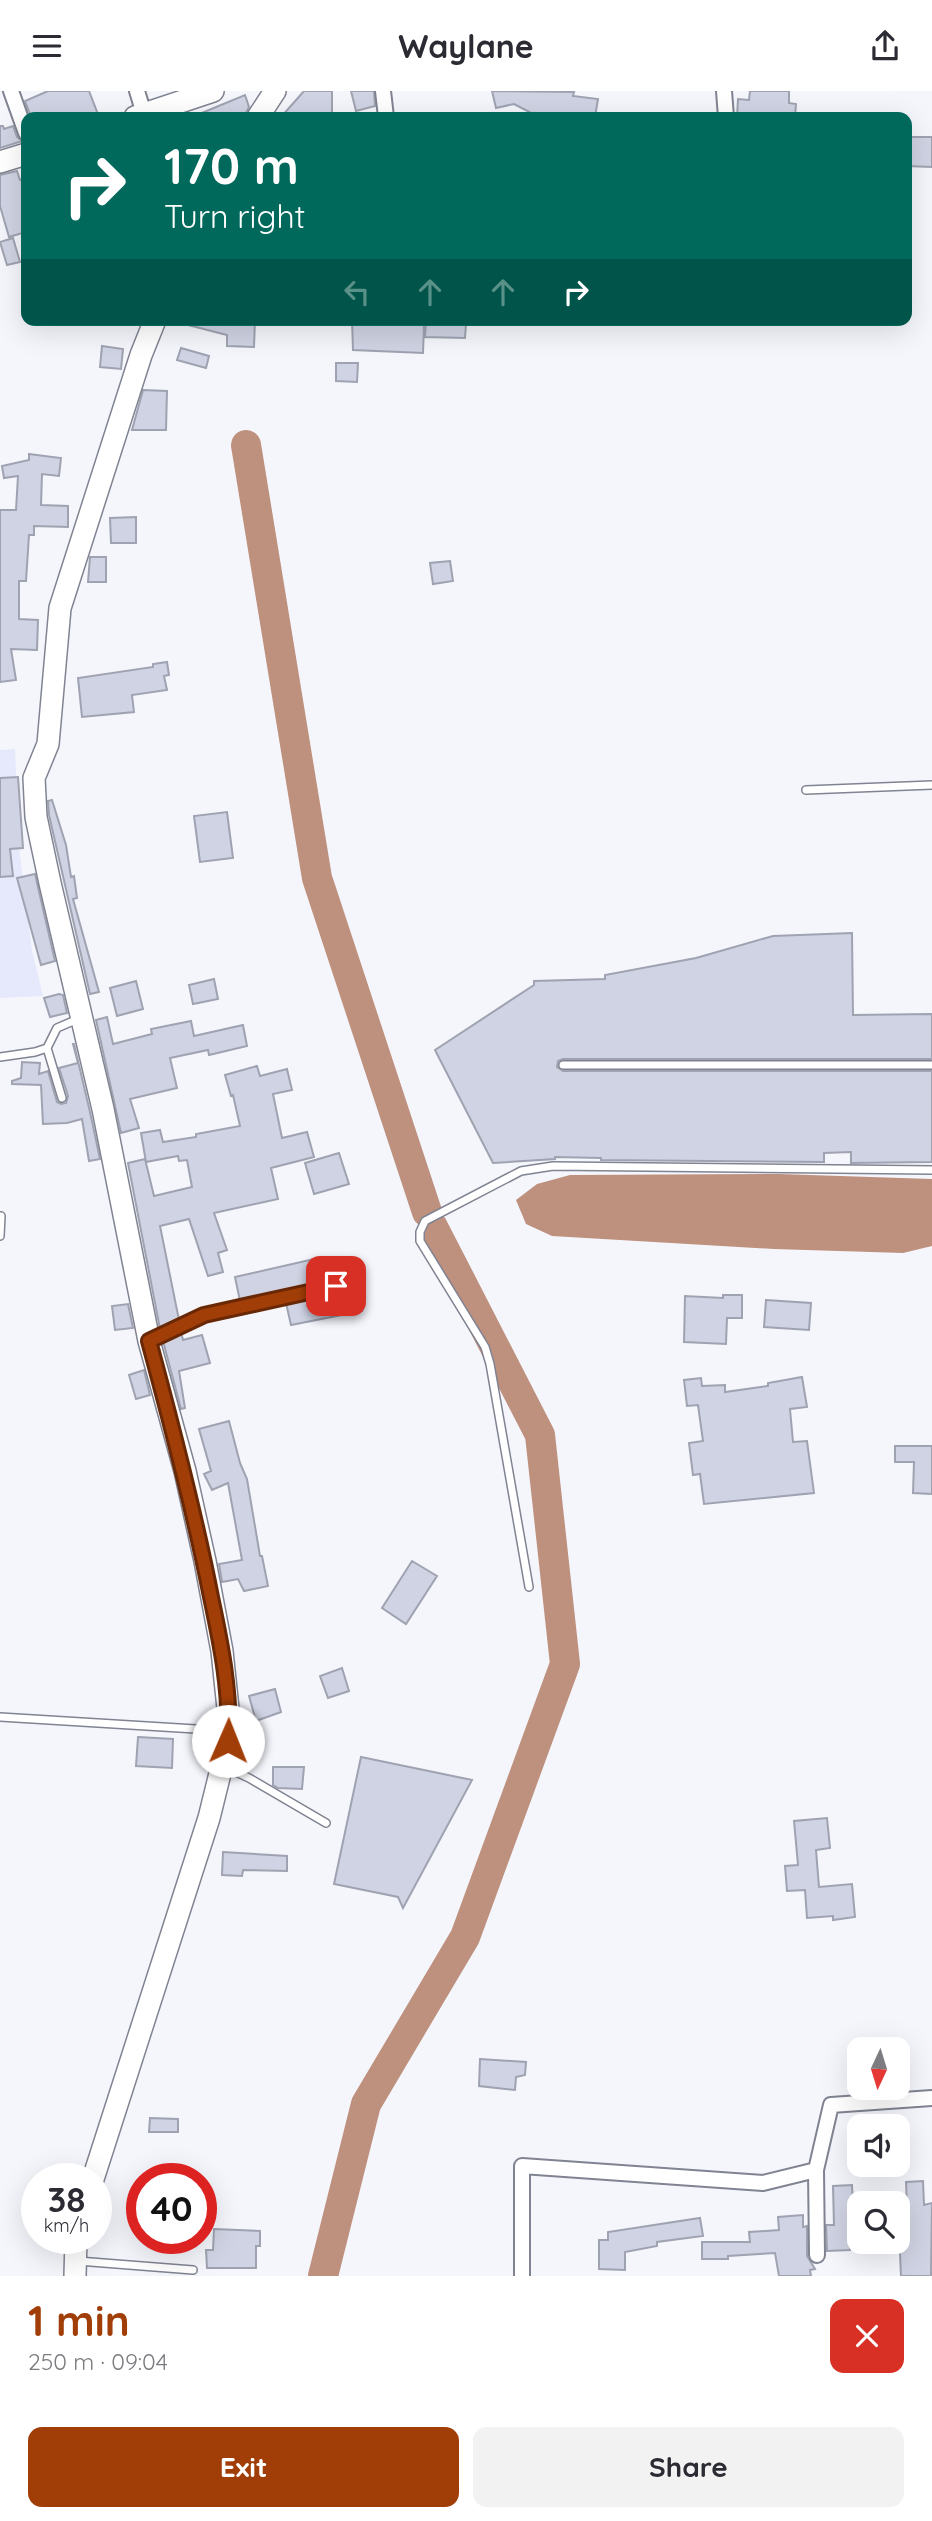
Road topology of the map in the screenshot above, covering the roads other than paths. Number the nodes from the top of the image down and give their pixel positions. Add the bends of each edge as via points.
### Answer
1 (11, 91) edge
2 (137, 91) edge
3 (213, 91) edge
4 (275, 91) edge
5 (383, 91) edge
6 (724, 91) edge
7 (139, 112) edge
8 (151, 112) edge
9 (261, 112) edge
10 (385, 112) edge
11 (726, 112) edge
12 (21, 119) edge
13 (21, 156) edge
14 (0, 162) edge
15 (153, 326) edge
16 (932, 785) edge
17 (806, 790) dead end
18 (81, 1017) junction
19 (47, 1048) junction
20 (0, 1057) edge
21 (564, 1065) dead end
22 (932, 1065) edge
23 (62, 1098) dead end
24 (932, 1170) edge
25 (1, 1216) edge
26 (0, 1236) edge
27 (336, 1286) dead end
28 (149, 1341) junction
29 (529, 1587) dead end
30 (0, 1717) edge
31 (228, 1731) junction
32 (221, 1765) junction
33 (326, 1823) dead end
34 (932, 2098) edge
35 (98, 2163) edge
36 (816, 2170) junction
37 (817, 2255) dead end
38 (75, 2268) edge
39 (193, 2270) dead end
40 (522, 2276) edge

1 - 12 street
2 - 7 street
3 - 8 street
4 - 9 street
5 - 10 street
6 - 11 street
13 - 14 street
15 - 18 street via 60,608 48,744 34,778 36,817
16 - 17 lane
18 - 19 lane via 57,1028
18 - 28 street
19 - 20 lane
19 - 23 lane
21 - 22 lane
24 - 29 lane via 553,1166 521,1171 425,1221 420,1241 485,1347
25 - 26 lane
27 - 28 lane via 204,1315
28 - 31 street via 205,1561 222,1651
30 - 31 lane
31 - 32 street
32 - 33 lane
32 - 35 street via 209,1818
34 - 36 street via 831,2105
36 - 37 street
36 - 40 street via 763,2183 522,2166
38 - 39 lane

